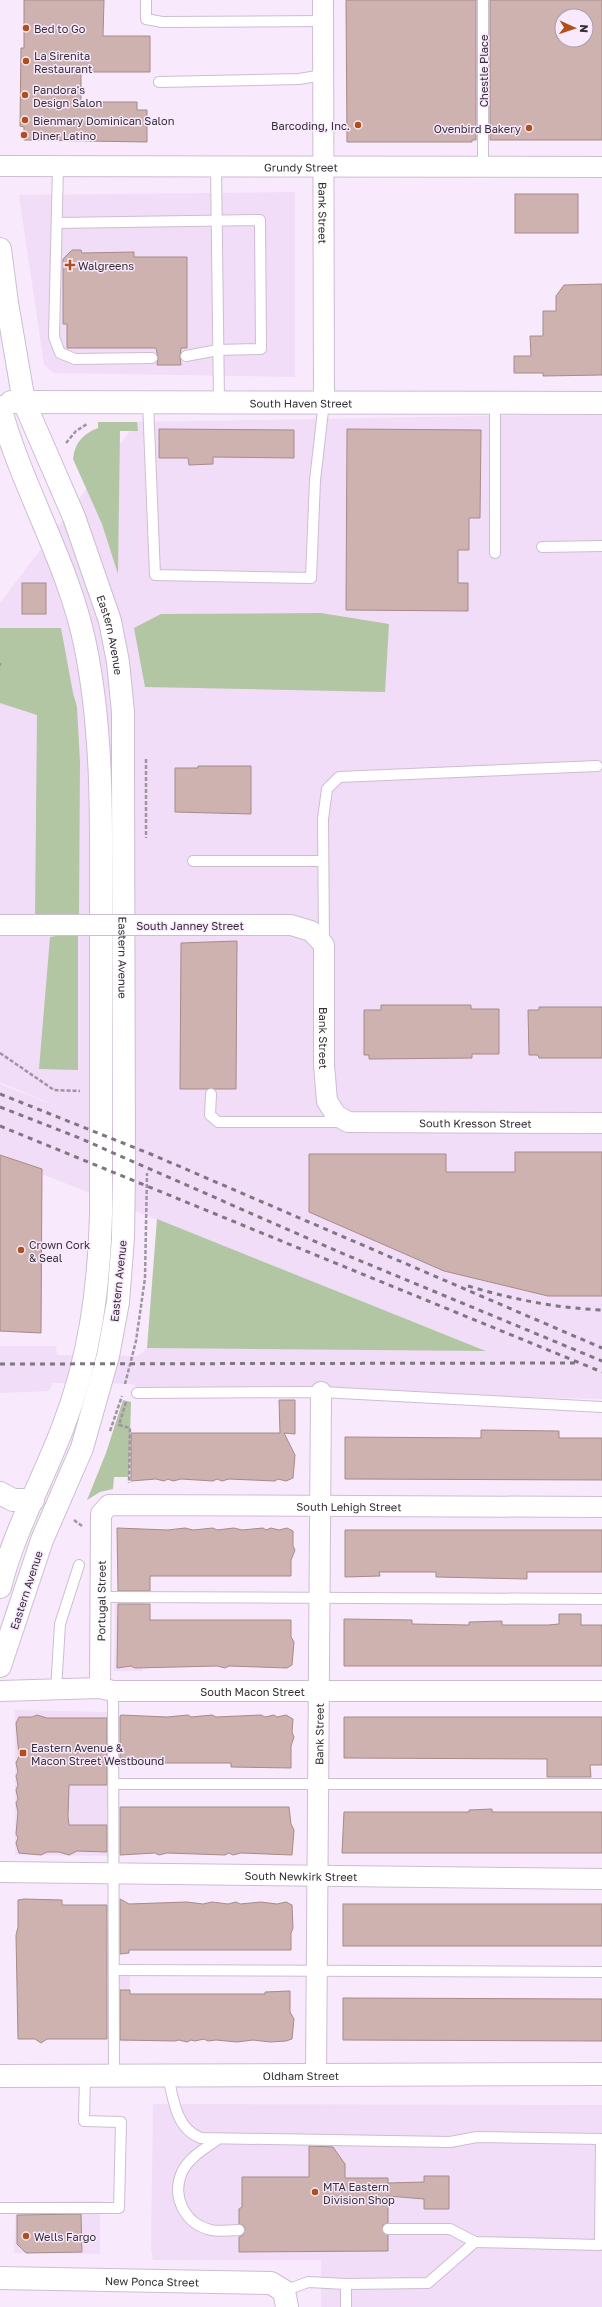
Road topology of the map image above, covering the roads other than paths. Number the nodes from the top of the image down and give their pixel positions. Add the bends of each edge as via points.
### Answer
1 (146, 0) edge
2 (323, 0) edge
3 (483, 0) edge
4 (323, 21) junction
5 (323, 75) junction
6 (159, 82) dead end
7 (0, 166) edge
8 (58, 166) junction
9 (216, 166) junction
10 (324, 166) junction
11 (483, 166) junction
12 (602, 167) edge
13 (217, 220) junction
14 (57, 223) junction
15 (0, 249) edge
16 (218, 350) junction
17 (186, 356) dead end
18 (152, 358) dead end
19 (0, 402) edge
20 (24, 402) junction
21 (148, 402) junction
22 (219, 402) junction
23 (324, 402) junction
24 (495, 403) junction
25 (602, 403) edge
26 (0, 407) edge
27 (602, 546) edge
28 (542, 547) dead end
29 (495, 553) dead end
30 (597, 766) dead end
31 (193, 861) dead end
32 (324, 861) junction
33 (0, 925) edge
34 (324, 945) junction
35 (211, 1094) dead end
36 (348, 1122) junction
37 (602, 1123) edge
38 (321, 1392) junction
39 (138, 1393) road end
40 (602, 1407) edge
41 (0, 1493) edge
42 (32, 1500) junction
43 (320, 1504) junction
44 (602, 1507) edge
45 (101, 1514) joint
46 (79, 1564) dead end
47 (0, 1587) edge
48 (100, 1597) junction
49 (319, 1599) junction
50 (602, 1599) edge
51 (0, 1666) edge
52 (56, 1690) junction
53 (107, 1690) junction
54 (318, 1690) junction
55 (0, 1691) edge
56 (602, 1691) edge
57 (114, 1784) junction
58 (602, 1784) edge
59 (318, 1786) junction
60 (0, 1872) edge
61 (113, 1873) junction
62 (317, 1877) junction
63 (602, 1879) edge
64 (115, 1970) junction
65 (316, 1971) junction
66 (602, 1972) edge
67 (602, 2074) edge
68 (168, 2075) junction
69 (316, 2075) junction
70 (0, 2076) edge
71 (85, 2076) junction
72 (114, 2076) junction
73 (218, 2139) junction
74 (602, 2139) edge
75 (0, 2208) edge
76 (239, 2230) dead end
77 (388, 2230) dead end
78 (474, 2242) junction
79 (0, 2278) edge
80 (346, 2284) junction
81 (286, 2299) edge
82 (346, 2307) edge

1 - 4 lane via 146,19 162,22
2 - 4 street, Bank Street
3 - 11 lane, Chestle Place
4 - 5 street, Bank Street
5 - 6 lane via 299,79
5 - 10 street, Bank Street
7 - 8 street, Grundy Street
8 - 9 street, Grundy Street
8 - 14 lane
9 - 10 street, Grundy Street
9 - 13 lane
10 - 11 street, Grundy Street
10 - 23 street, Bank Street
11 - 12 street, Grundy Street
13 - 14 lane
13 - 16 lane
13 - 16 lane via 260,220 261,349
14 - 18 lane via 54,337 60,353 75,359
15 - 20 main road, Eastern Avenue
16 - 17 lane
16 - 22 lane
19 - 20 main road, South Haven Street
20 - 21 main road, South Haven Street
20 - 51 main road, Eastern Avenue via 92,563 110,621 118,662 124,762 123,1238 118,1302 108,1356 94,1408 82,1448 42,1540
21 - 22 main road, South Haven Street
21 - 23 lane via 155,575 311,578 315,480
22 - 23 main road, South Haven Street
23 - 24 main road, South Haven Street
24 - 25 main road, South Haven Street
24 - 29 lane
26 - 42 main road, Eastern Avenue via 9,439 57,556 85,642 98,742 100,800 99,1269 93,1320 81,1372 64,1426
27 - 28 lane
30 - 32 lane via 339,778 327,789
31 - 32 lane
32 - 34 lane
33 - 34 street, South Janney Street, bridge via 291,925 311,931
34 - 36 street, Bank Street via 326,1101 336,1115
35 - 36 lane via 210,1115 218,1122
36 - 37 street, South Kresson Street
38 - 39 lane
38 - 40 lane
38 - 43 street, Bank Street
41 - 42 main road via 13,1500
42 - 47 main road, Eastern Avenue
43 - 44 street, South Lehigh Street
43 - 45 street, South Lehigh Street via 109,1505
43 - 49 street, Bank Street
45 - 48 street, Portugal Street
46 - 52 lane via 60,1624
48 - 49 lane
48 - 53 street, Portugal Street
49 - 50 lane
49 - 54 street, Bank Street
52 - 53 street, South Macon Street
52 - 55 street, South Macon Street
53 - 54 street, South Macon Street
53 - 57 lane
54 - 56 street, South Macon Street
54 - 59 street, Bank Street
57 - 59 lane
57 - 61 lane
58 - 59 lane
59 - 62 street, Bank Street
60 - 61 street, South Newkirk Street
61 - 62 street, South Newkirk Street
61 - 64 lane
62 - 63 street, South Newkirk Street
62 - 65 street, Bank Street
64 - 65 lane
64 - 72 lane
65 - 66 lane
65 - 69 street, Bank Street
67 - 69 main road, Oldham Street
68 - 69 main road, Oldham Street
68 - 72 main road, Oldham Street
68 - 73 lane via 176,2113 190,2134 201,2138
70 - 71 main road, Oldham Street
71 - 72 main road, Oldham Street
71 - 75 lane via 84,2121 121,2122 120,2208
73 - 74 lane via 450,2142 478,2137
73 - 76 lane via 193,2158 182,2172 178,2195 184,2213 194,2223 212,2230
74 - 78 lane via 600,2245
77 - 78 lane via 450,2229
78 - 80 lane via 428,2283
79 - 81 main road, New Ponca Street via 271,2283
80 - 81 lane via 308,2282
80 - 82 lane

